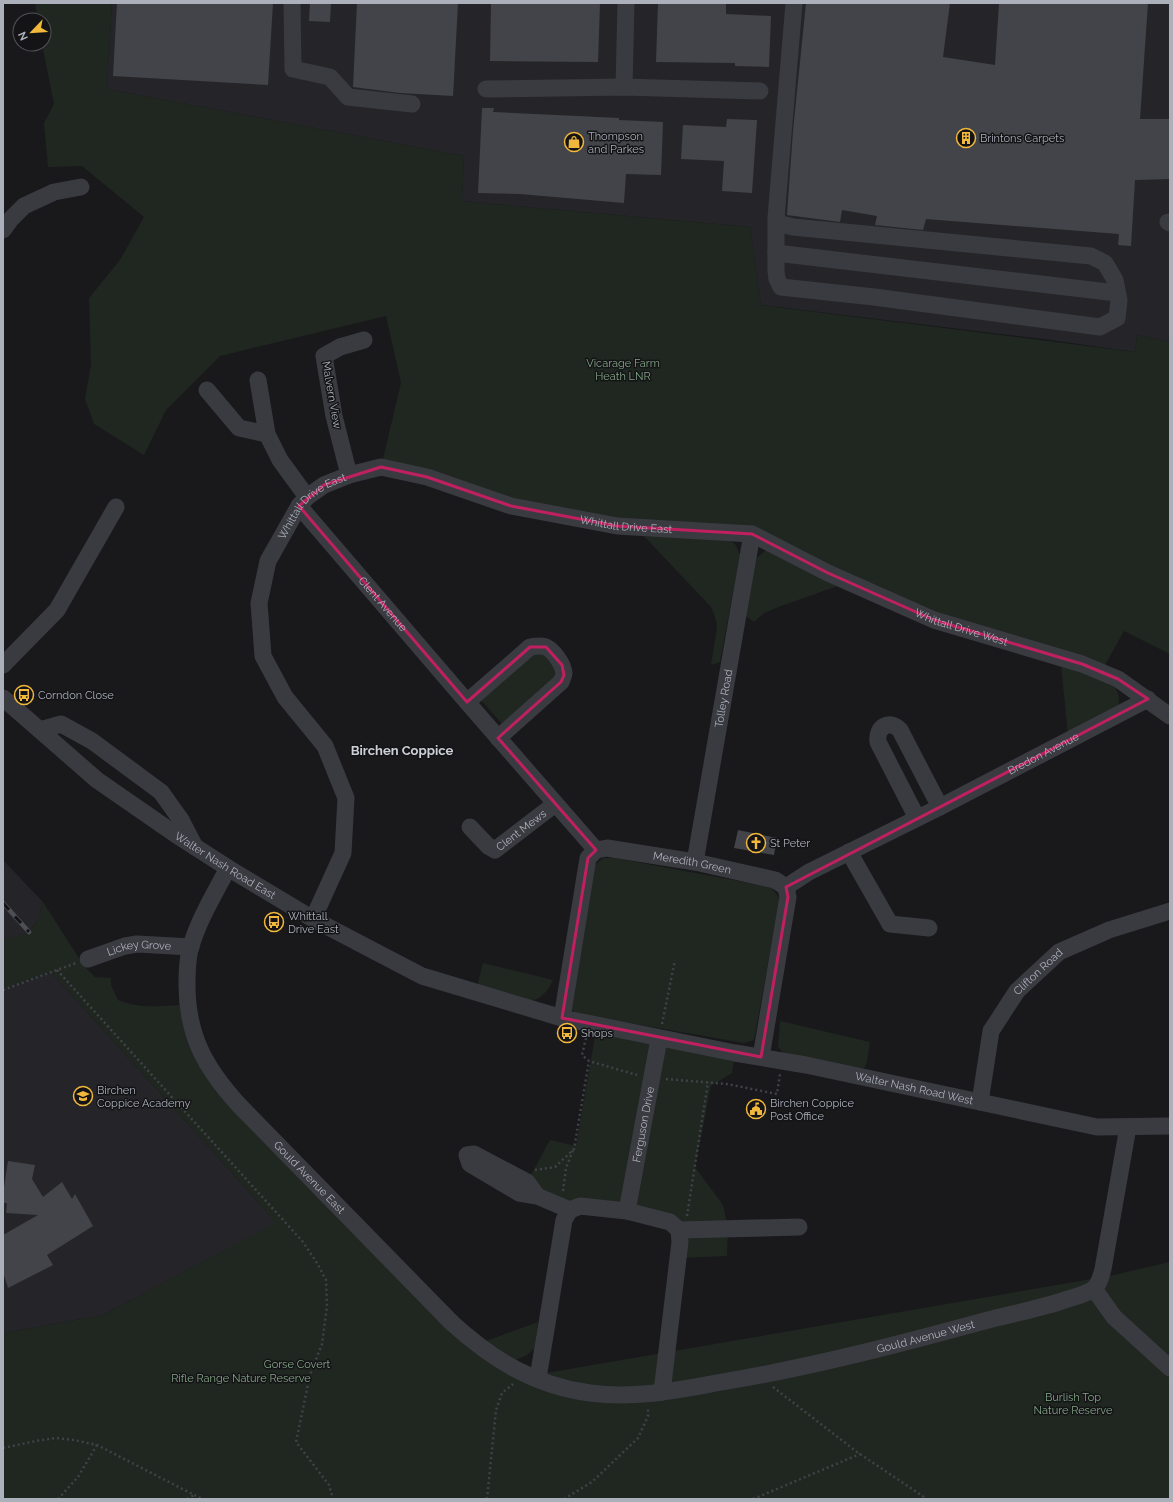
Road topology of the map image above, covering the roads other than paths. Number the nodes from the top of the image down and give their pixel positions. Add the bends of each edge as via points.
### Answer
1 (292, 3) edge
2 (626, 3) edge
3 (794, 3) edge
4 (624, 87) junction
5 (486, 88) dead end
6 (760, 91) dead end
7 (412, 104) dead end
8 (81, 187) dead end
9 (776, 218) junction
10 (3, 230) edge
11 (776, 252) junction
12 (1118, 293) junction
13 (364, 340) dead end
14 (258, 380) dead end
15 (207, 390) dead end
16 (267, 434) junction
17 (349, 475) junction
18 (303, 502) junction
19 (116, 507) dead end
20 (752, 534) junction
21 (3, 665) edge
22 (3, 698) edge
23 (1148, 699) junction
24 (467, 702) junction
25 (1170, 716) edge
26 (40, 730) junction
27 (498, 738) junction
28 (555, 804) junction
29 (940, 807) junction
30 (917, 818) junction
31 (470, 827) dead end
32 (195, 847) junction
33 (596, 850) junction
34 (849, 852) junction
35 (695, 862) junction
36 (228, 868) junction
37 (786, 887) junction
38 (1170, 911) edge
39 (313, 919) junction
40 (929, 928) dead end
41 (191, 946) junction
42 (88, 959) road end
43 (562, 1018) junction
44 (659, 1038) junction
45 (761, 1057) junction
46 (980, 1102) junction
47 (1170, 1126) edge
48 (1128, 1127) junction
49 (537, 1196) junction
50 (570, 1210) junction
51 (627, 1211) junction
52 (799, 1227) dead end
53 (682, 1230) junction
54 (1094, 1289) junction
55 (1170, 1368) edge
56 (532, 1377) junction
57 (590, 1393) joint
58 (655, 1393) junction

1 - 7 street via 293,69 330,77 348,97
2 - 4 street
3 - 9 street
4 - 5 street
4 - 6 street
8 - 10 street via 54,192 24,206
9 - 11 street
9 - 12 street via 781,224 793,227 1091,256 1105,263 1115,280
11 - 12 street
11 - 12 street via 777,279 781,287 785,288 874,297 1100,327 1117,318
13 - 17 street, Malvern View via 340,347 324,356 334,416
14 - 16 street, Clent Avenue
15 - 16 street via 239,428
16 - 18 street, Clent Avenue
17 - 18 street, Whittall Drive East via 324,485
17 - 20 street, Whittall Drive East via 381,467 427,477 511,506 617,526
18 - 24 street, Clent Avenue
18 - 39 street, Whittall Drive East via 268,561 259,603 263,656 285,697 325,746 346,798 342,853
19 - 21 street via 57,610
20 - 23 street, Whittall Drive West via 828,573 934,620 1082,664 1118,679
20 - 35 street, Tolley Road
22 - 26 street, Walter Nash Road East
23 - 25 street, Whittall Drive West
23 - 29 street, Bredon Avenue
24 - 27 street, Clent Avenue
24 - 27 street via 530,647 546,647 554,655 562,665 564,674 560,682
26 - 32 street, Walter Nash Road East via 98,780
26 - 32 street via 61,724 92,741 161,792 181,820
27 - 28 street, Clent Avenue
28 - 31 street, Clent Mews via 495,850
28 - 33 street, Clent Avenue
29 - 30 street, Bredon Avenue
29 - 30 street via 900,730 896,725 885,726 879,730 878,742
30 - 34 street, Bredon Avenue
32 - 36 street, Walter Nash Road East
33 - 35 street, Meredith Green via 607,848
33 - 43 street via 588,858
34 - 37 street, Bredon Avenue
34 - 40 street via 890,924
35 - 37 street, Meredith Green via 775,880
36 - 39 street, Walter Nash Road East
36 - 41 street, Gould Avenue East
37 - 45 street via 788,897
38 - 46 street, Clifton Road via 1109,930 1059,952 1016,991 991,1031
39 - 43 street, Walter Nash Road East via 422,976
41 - 42 street, Lickey Grove via 137,944
41 - 56 street, Gould Avenue East via 187,976 190,1020 200,1052 222,1087 452,1323 494,1356
43 - 44 street, Walter Nash Road East
44 - 45 street, Walter Nash Road West
44 - 51 street, Ferguson Drive
45 - 46 street, Walter Nash Road West
46 - 48 street, Walter Nash Road West via 1097,1127
47 - 48 street, Walter Nash Road West
48 - 54 street via 1103,1269 1100,1281
49 - 49 street via 519,1193 470,1164 467,1155 474,1154 527,1182
49 - 50 street
50 - 51 street via 580,1206
50 - 56 street via 564,1220
51 - 53 street via 670,1222
52 - 53 street
53 - 58 street
54 - 55 street via 1114,1318
54 - 58 street, Gould Avenue West via 1052,1304 897,1345 759,1376
56 - 57 street, Gould Avenue East
57 - 58 street, Gould Avenue West

